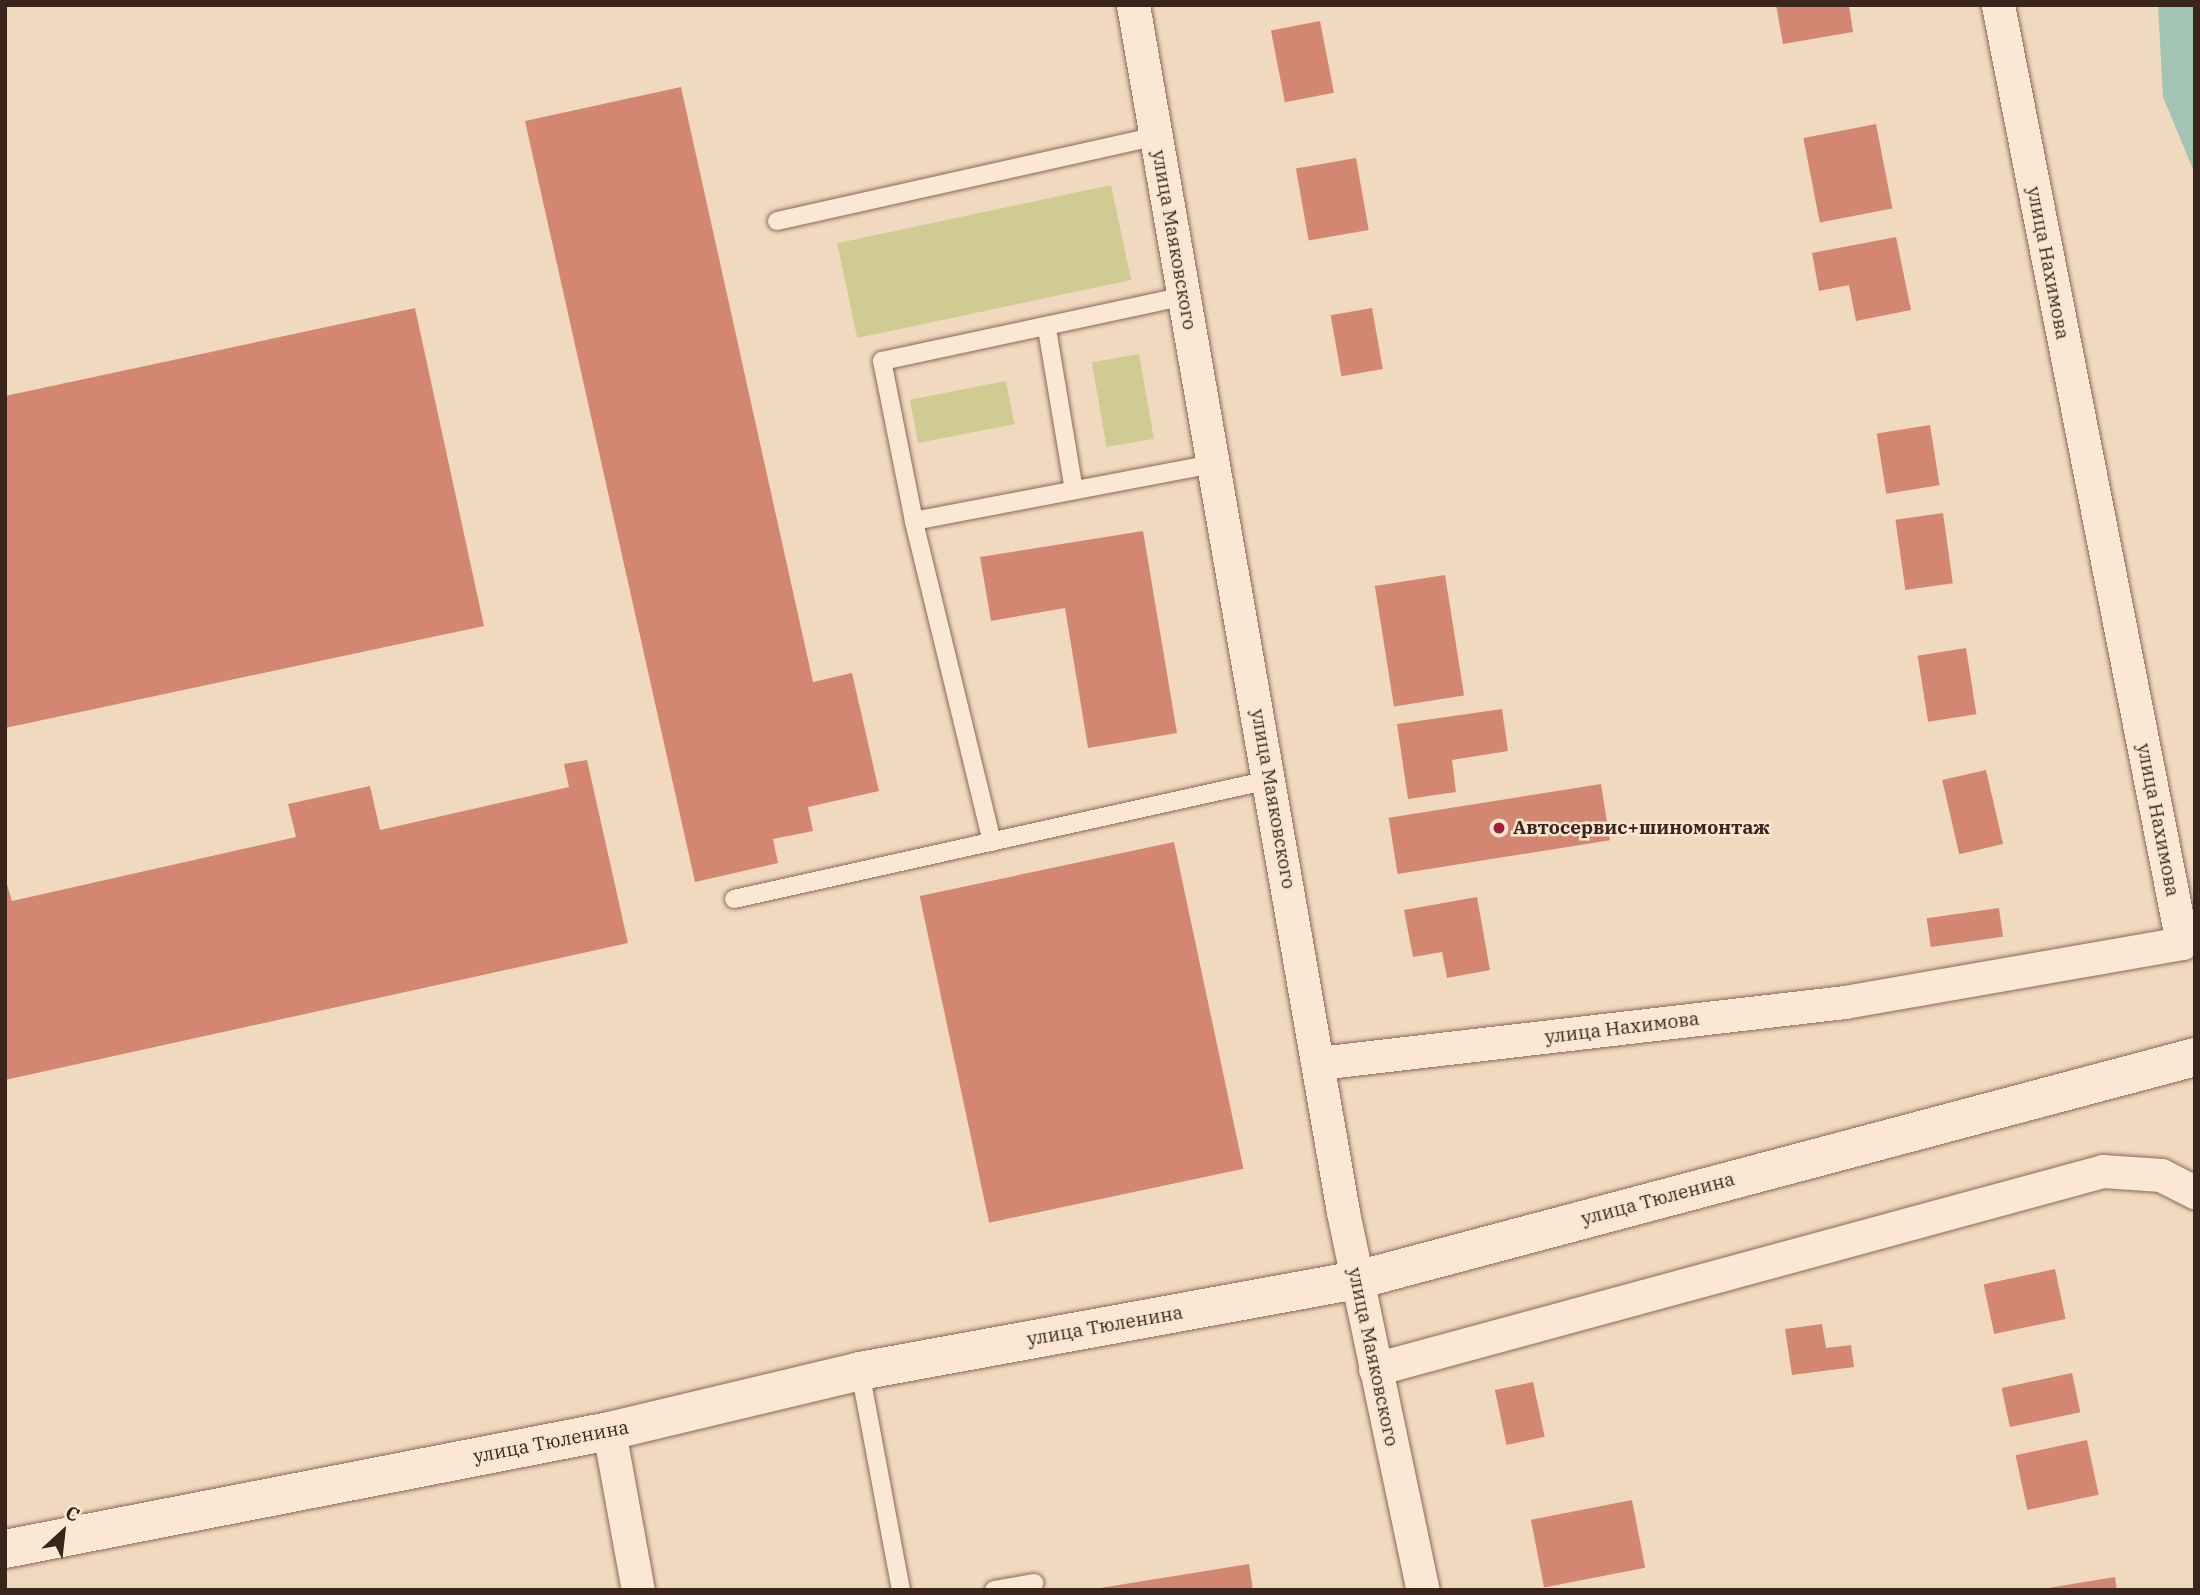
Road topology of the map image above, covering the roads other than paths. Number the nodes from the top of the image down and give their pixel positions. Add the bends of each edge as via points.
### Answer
1 (1133, 5) edge
2 (1998, 5) edge
3 (1156, 136) junction
4 (777, 221) dead end
5 (1184, 296) junction
6 (1047, 329) junction
7 (1214, 464) junction
8 (1074, 490) junction
9 (914, 522) junction
10 (1269, 780) junction
11 (992, 842) junction
12 (734, 899) dead end
13 (2195, 1057) edge
14 (1319, 1063) junction
15 (2195, 1192) edge
16 (1357, 1280) junction
17 (1374, 1369) junction
18 (860, 1371) junction
19 (609, 1431) junction
20 (5, 1549) edge
21 (1034, 1583) dead end
22 (638, 1590) edge
23 (901, 1590) edge
24 (994, 1590) edge
25 (1423, 1590) edge

1 - 3 street, улица Маяковского
2 - 14 street, улица Нахимова via 2182,943 1845,1002
3 - 4 lane
3 - 5 street, улица Маяковского
5 - 6 lane
5 - 7 street, улица Маяковского
6 - 8 lane
6 - 9 lane via 882,361
7 - 8 lane
7 - 10 street, улица Маяковского
8 - 9 lane
9 - 11 lane
10 - 11 lane
10 - 14 street, улица Маяковского
11 - 12 lane
13 - 16 main road, улица Тюленина
14 - 16 street, улица Маяковского
15 - 17 street via 2161,1175 2103,1171
16 - 17 street, улица Маяковского
16 - 18 main road, улица Тюленина
17 - 25 street, улица Маяковского
18 - 19 main road, улица Тюленина
18 - 23 lane
19 - 20 main road, улица Тюленина
19 - 22 street
21 - 24 lane

